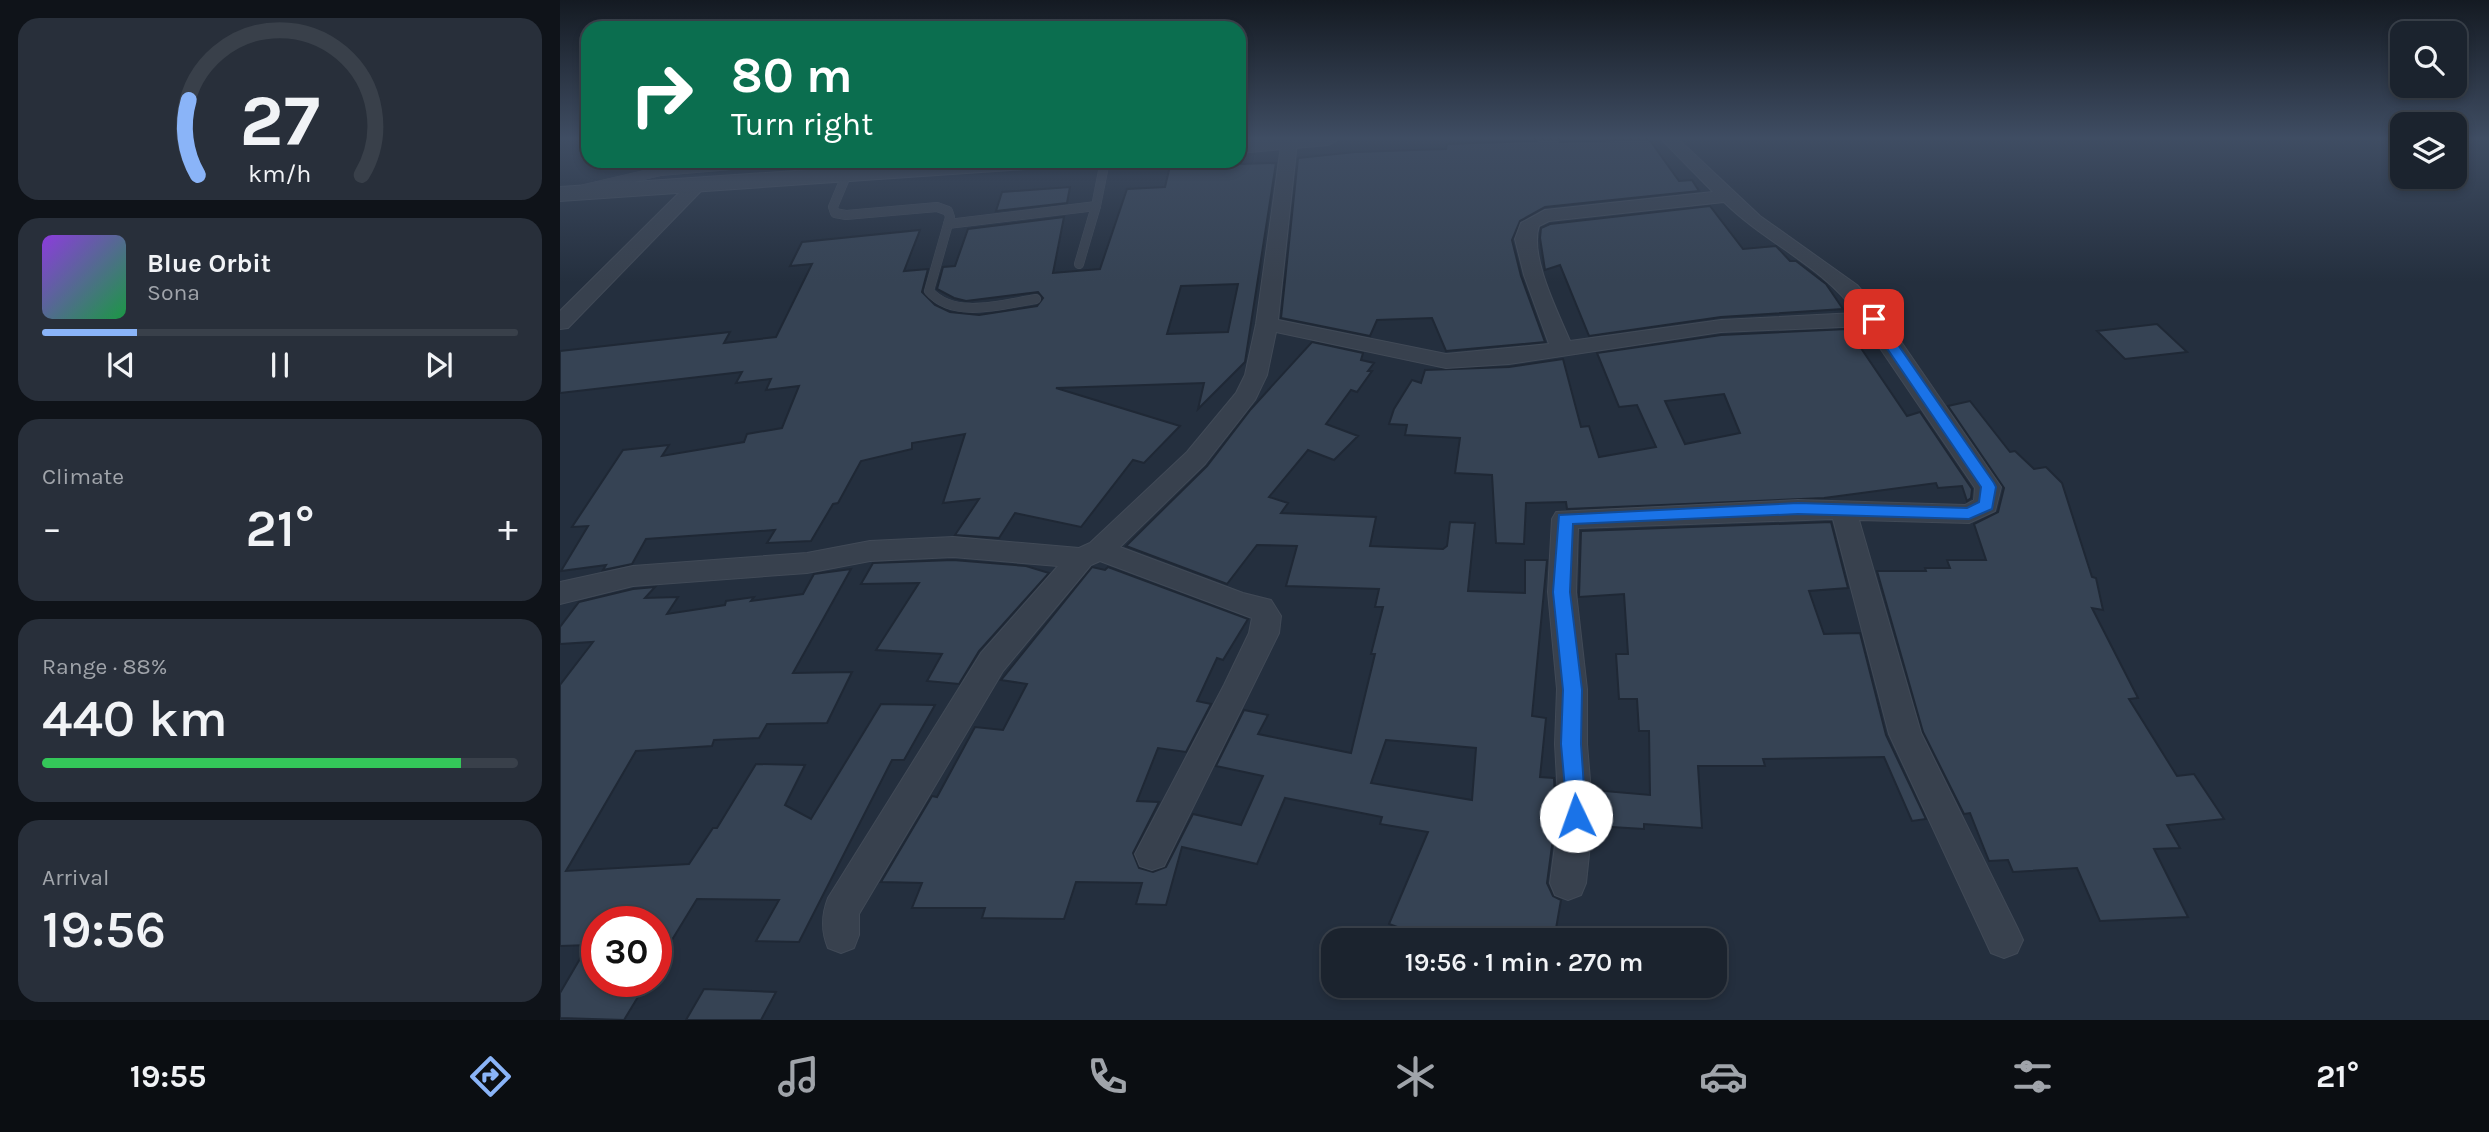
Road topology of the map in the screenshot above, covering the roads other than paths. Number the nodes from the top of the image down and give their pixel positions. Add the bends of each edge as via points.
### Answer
1 (696, 186) edge
2 (587, 187) edge
3 (685, 187) edge
4 (842, 187) edge
5 (1100, 187) edge
6 (1283, 187) edge
7 (1717, 187) edge
8 (565, 193) edge
9 (1727, 196) junction
10 (1096, 206) junction
11 (948, 224) junction
12 (1079, 264) dead end
13 (1036, 299) dead end
14 (1874, 319) junction
15 (560, 323) edge
16 (1267, 324) junction
17 (1561, 348) junction
18 (1843, 509) junction
19 (1091, 554) junction
20 (560, 593) edge
21 (1152, 854) dead end
22 (1568, 883) dead end
23 (841, 935) dead end
24 (2004, 940) dead end

1 - 15 street
2 - 8 lane
3 - 8 street
4 - 11 lane via 835,213 937,207 948,211
5 - 10 lane
6 - 16 street
7 - 9 street
9 - 14 street via 1850,289
9 - 17 street via 1545,216 1531,223 1525,239
10 - 11 lane
10 - 12 lane
11 - 13 lane via 929,291 933,298 956,308
14 - 17 street via 1721,326
14 - 18 street via 1989,487 1990,496 1986,505 1969,514
16 - 17 street via 1446,360 1509,357
16 - 19 street via 1247,395 1196,458
18 - 22 street via 1565,519 1562,592 1572,690 1576,816
18 - 24 street via 1905,734
19 - 20 street via 953,547 870,551 807,563 633,576
19 - 21 street via 1261,608 1268,617 1264,634
19 - 23 street via 992,662 841,911

